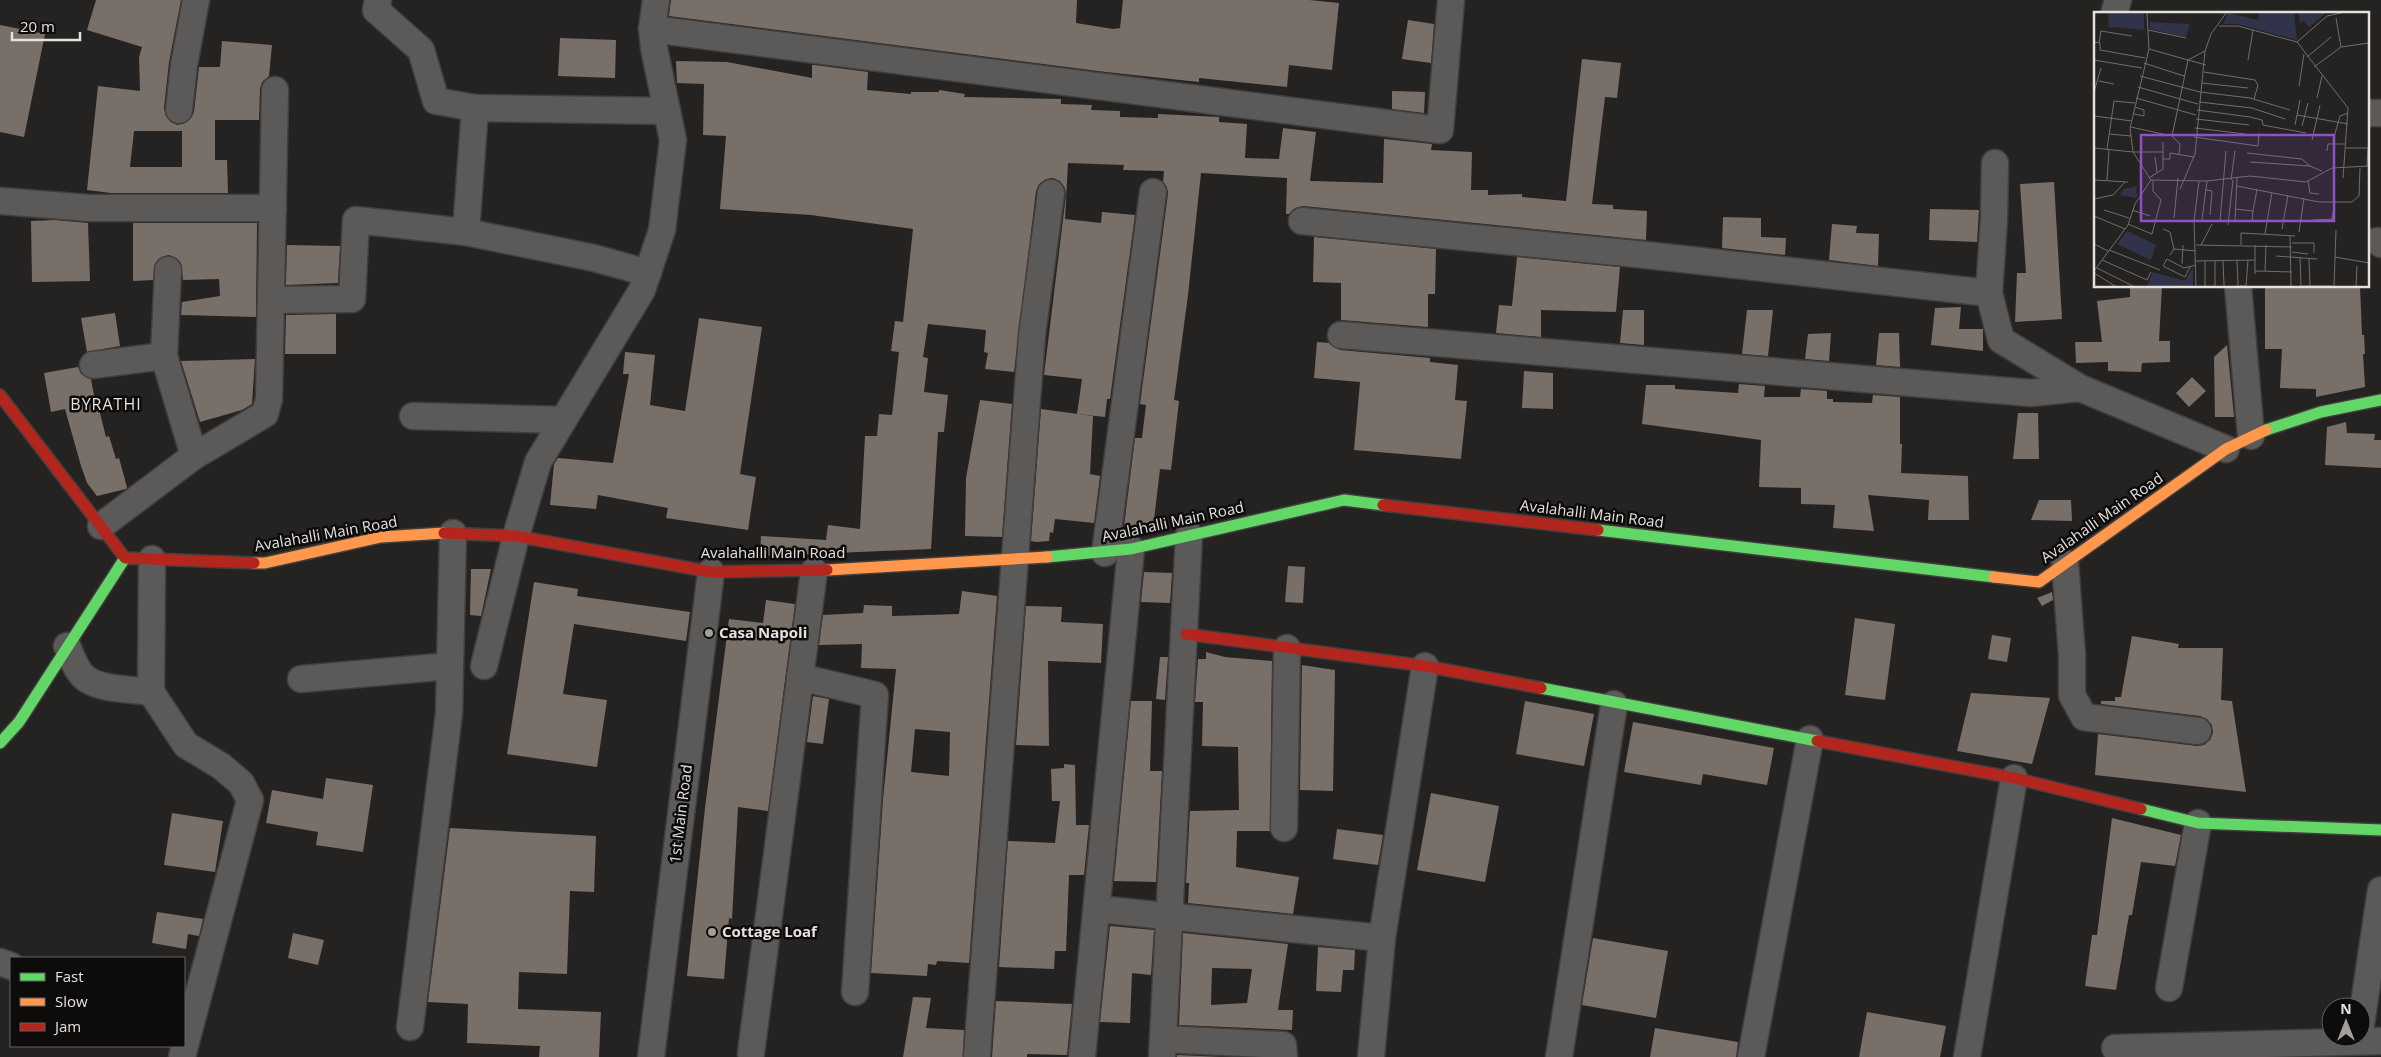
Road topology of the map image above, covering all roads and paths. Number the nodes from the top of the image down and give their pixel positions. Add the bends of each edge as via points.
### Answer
1 (196, 0) edge
2 (656, 0) edge
3 (1451, 0) edge
4 (377, 5) edge
5 (652, 28) junction
6 (275, 90) dead end
7 (475, 108) junction
8 (179, 110) dead end
9 (667, 111) junction
10 (2368, 113) edge
11 (2381, 113) edge
12 (1994, 162) dead end
13 (1153, 192) dead end
14 (1051, 193) dead end
15 (0, 201) edge
16 (273, 208) junction
17 (1302, 221) dead end
18 (466, 232) junction
19 (168, 270) dead end
20 (648, 273) junction
21 (2238, 288) edge
22 (1989, 294) junction
23 (271, 300) junction
24 (1341, 335) dead end
25 (164, 356) junction
26 (93, 365) dead end
27 (2080, 388) junction
28 (0, 395) edge
29 (2381, 400) edge
30 (413, 416) dead end
31 (563, 420) junction
32 (2251, 436) junction
33 (2226, 449) junction
34 (194, 456) junction
35 (101, 526) junction
36 (453, 533) junction
37 (1189, 535) junction
38 (516, 536) junction
39 (1131, 549) junction
40 (1105, 553) junction
41 (125, 558) junction
42 (152, 559) junction
43 (1014, 560) junction
44 (2065, 562) junction
45 (814, 571) junction
46 (710, 572) junction
47 (1186, 634) junction
48 (67, 646) junction
49 (1287, 648) junction
50 (450, 666) junction
51 (484, 666) dead end
52 (1425, 666) junction
53 (800, 677) junction
54 (301, 679) dead end
55 (151, 692) junction
56 (1614, 704) junction
57 (2198, 731) dead end
58 (1810, 738) junction
59 (0, 743) edge
60 (2014, 778) junction
61 (2198, 823) junction
62 (1284, 828) dead end
63 (2381, 830) edge
64 (2381, 890) edge
65 (1098, 909) junction
66 (1170, 916) junction
67 (1382, 938) junction
68 (2169, 988) dead end
69 (855, 992) dead end
70 (2369, 997) edge
71 (410, 1027) dead end
72 (2321, 1038) edge
73 (185, 1046) edge
74 (1163, 1048) edge
75 (2115, 1048) dead end
76 (751, 1053) dead end
77 (977, 1055) dead end
78 (651, 1057) edge
79 (1082, 1057) edge
80 (1284, 1057) edge
81 (1371, 1057) edge
82 (1559, 1057) edge
83 (1751, 1057) edge
84 (1967, 1057) edge

1 - 8 street
2 - 5 street
3 - 5 street via 1440,130
4 - 7 street via 421,50 436,101
5 - 9 street
6 - 16 street
7 - 9 street
7 - 18 street
9 - 20 street via 672,149 662,230
10 - 11 street
12 - 22 street
13 - 40 street
14 - 43 street via 1032,336
15 - 16 street via 89,208
16 - 23 street
17 - 22 street via 1656,256
18 - 20 street via 594,258
18 - 23 street via 356,220 352,300
19 - 25 street
20 - 31 street via 642,290
21 - 32 street
22 - 27 street via 2001,340
23 - 34 street via 270,399 265,414
24 - 27 street via 2031,393
25 - 26 street
25 - 34 street
27 - 33 street
28 - 35 main road
29 - 32 main road, Avalahalli Main Road via 2353,403
30 - 31 street
31 - 38 street via 538,462
32 - 33 main road, Avalahalli Main Road
33 - 44 main road, Avalahalli Main Road
34 - 35 street
35 - 41 main road
36 - 38 main road, Avalahalli Main Road
36 - 42 main road, Avalahalli Main Road via 381,537 265,563
36 - 50 street
37 - 39 main road, Avalahalli Main Road
37 - 44 main road, Avalahalli Main Road via 1344,500 2039,582
37 - 47 street
38 - 46 main road, Avalahalli Main Road
38 - 51 street
39 - 40 main road, Avalahalli Main Road
39 - 65 street
40 - 43 main road, Avalahalli Main Road
41 - 42 main road, Avalahalli Main Road
41 - 48 main road
42 - 55 street
43 - 45 main road, Avalahalli Main Road
43 - 77 street
44 - 57 street via 2072,695 2084,717
45 - 46 main road, Avalahalli Main Road
45 - 53 street
46 - 78 street, 1st Main Road
47 - 49 main road
47 - 66 street
48 - 55 street via 87,680
48 - 59 main road via 19,722
49 - 52 main road
49 - 62 street
50 - 54 street
50 - 71 street via 449,713
52 - 56 main road
52 - 67 street
53 - 69 street via 875,695
53 - 76 street
55 - 73 street via 186,745 221,766 241,783 250,800
56 - 58 main road
56 - 82 street
58 - 60 main road
58 - 83 street
60 - 61 main road
60 - 84 street
61 - 63 main road
61 - 68 street
64 - 70 street
65 - 66 street
65 - 79 street
66 - 67 street
66 - 74 street
67 - 81 street
72 - 75 street
74 - 80 street via 1283,1045

